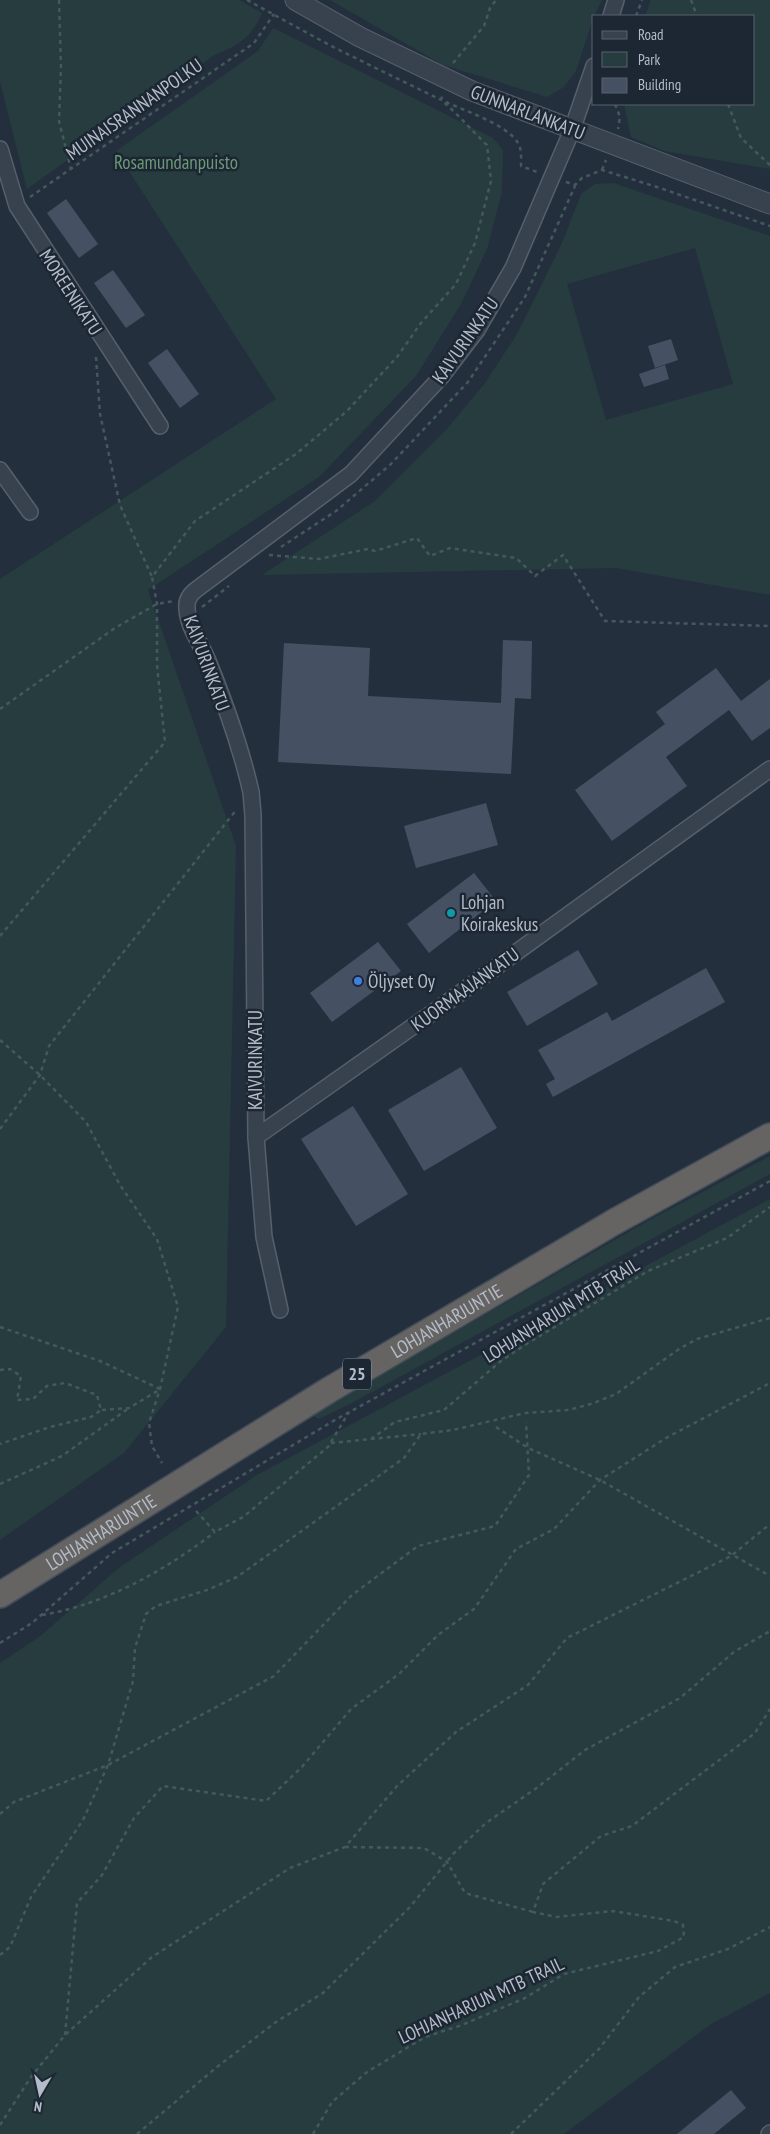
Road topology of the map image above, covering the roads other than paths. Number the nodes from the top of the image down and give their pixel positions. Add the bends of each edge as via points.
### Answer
1 (295, 0) edge
2 (616, 0) edge
3 (611, 15) edge
4 (592, 72) edge
5 (572, 130) junction
6 (0, 149) edge
7 (770, 204) edge
8 (160, 426) dead end
9 (0, 470) edge
10 (30, 512) dead end
11 (770, 768) edge
12 (770, 1130) edge
13 (770, 1136) edge
14 (256, 1137) junction
15 (720, 1164) junction
16 (280, 1310) dead end
17 (0, 1595) edge

1 - 5 street, GUNNARLANKATU via 447,80
2 - 3 street
4 - 5 street, KAIVURINKATU
5 - 7 street, GUNNARLANKATU
5 - 14 street, KAIVURINKATU via 513,268 477,330 441,377 351,474 191,593 188,599 189,617 208,660 251,792
6 - 8 street, MOREENIKATU via 16,206
9 - 10 street
11 - 14 street, KUORMAAJANKATU
12 - 15 highway
13 - 15 highway, LOHJANHARJUNTIE / 25
14 - 16 street, KAIVURINKATU via 264,1237
15 - 17 highway, LOHJANHARJUNTIE / 25 via 547,1261 329,1390

